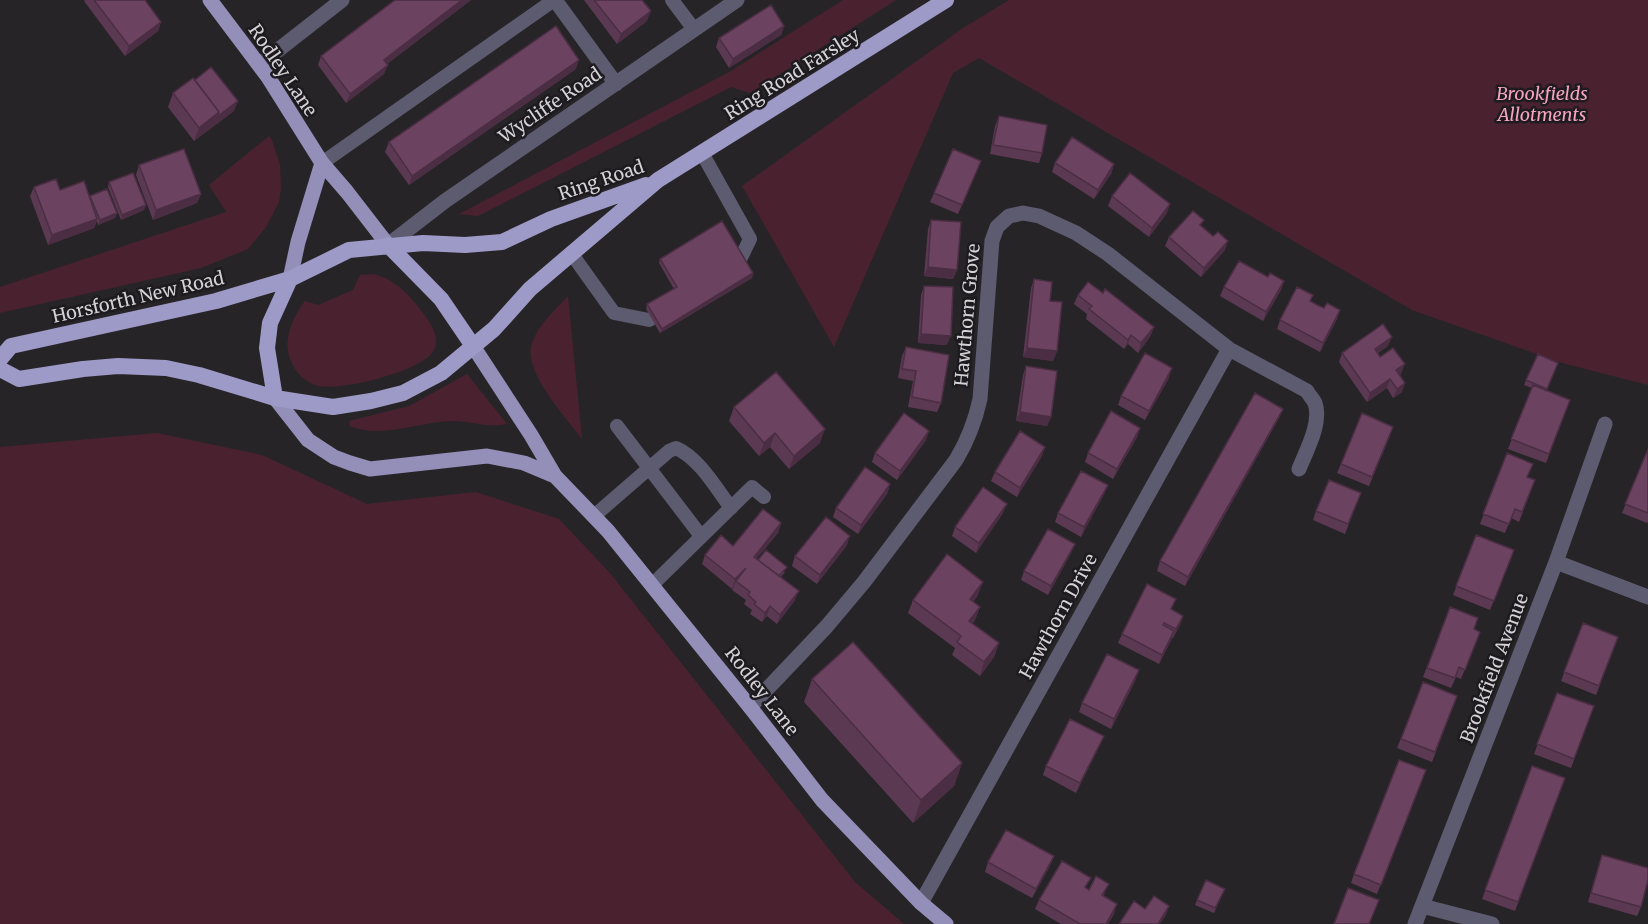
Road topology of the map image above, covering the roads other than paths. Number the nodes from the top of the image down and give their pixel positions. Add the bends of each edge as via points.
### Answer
1 (210, 0) edge
2 (342, 0) edge
3 (555, 0) edge
4 (672, 0) edge
5 (737, 0) edge
6 (946, 0) edge
7 (693, 28) junction
8 (259, 65) junction
9 (616, 84) junction
10 (702, 153) junction
11 (321, 163) junction
12 (658, 180) junction
13 (388, 245) junction
14 (571, 252) junction
15 (726, 277) edge
16 (290, 279) junction
17 (677, 304) edge
18 (473, 346) junction
19 (1229, 349) junction
20 (0, 359) edge
21 (0, 369) edge
22 (275, 398) junction
23 (1605, 424) dead end
24 (616, 426) dead end
25 (649, 468) junction
26 (1299, 469) dead end
27 (555, 476) junction
28 (764, 497) dead end
29 (731, 508) junction
30 (594, 516) junction
31 (701, 536) junction
32 (1556, 562) junction
33 (652, 585) junction
34 (1648, 597) edge
35 (750, 706) junction
36 (921, 903) junction
37 (1422, 906) junction
38 (946, 924) edge
39 (1415, 924) edge
40 (1492, 924) edge

1 - 8 main road, Rodley Lane
2 - 8 street
3 - 9 street
3 - 11 lane
4 - 7 lane
5 - 7 street, Wycliffe Road
6 - 10 highway, Ring Road Farsley
7 - 9 street, Wycliffe Road
8 - 11 main road, Rodley Lane
9 - 13 street, Wycliffe Road via 445,201
10 - 12 highway, Ring Road Farsley
10 - 15 lane via 750,239 735,271
11 - 13 main road, Rodley Lane
11 - 16 main road
12 - 13 highway, Ring Road via 551,219 502,242
12 - 14 highway, Ring Road
13 - 16 highway via 349,250
13 - 18 highway via 441,299
14 - 17 lane via 614,313 649,320
14 - 18 highway, Ring Road
16 - 20 highway, Horsforth New Road via 207,303 11,346
16 - 22 highway via 270,323 267,348
18 - 22 highway via 441,373 403,393 333,407
18 - 27 main road, Rodley Lane
19 - 26 street, Hawthorn Grove via 1306,391 1315,402 1315,426
19 - 35 street, Hawthorn Grove via 1076,233 1039,216 1009,216 997,227 992,241 980,399 968,440 864,582
19 - 36 street, Hawthorn Drive
21 - 22 highway via 19,378 118,366 166,368
22 - 27 main road, Rodley Lane via 308,440 334,457 370,469 487,456 524,463
23 - 32 street, Brookfield Avenue
24 - 25 lane
25 - 29 lane via 676,448 696,464
25 - 30 lane
25 - 31 lane
27 - 30 main road, Rodley Lane
28 - 29 lane via 752,487
29 - 31 lane
30 - 33 main road, Rodley Lane
31 - 33 lane
32 - 34 street
32 - 37 street, Brookfield Avenue
33 - 35 main road, Rodley Lane
35 - 36 main road, Rodley Lane via 822,800
36 - 38 main road, Rodley Lane
37 - 39 street, Brookfield Avenue
37 - 40 street

